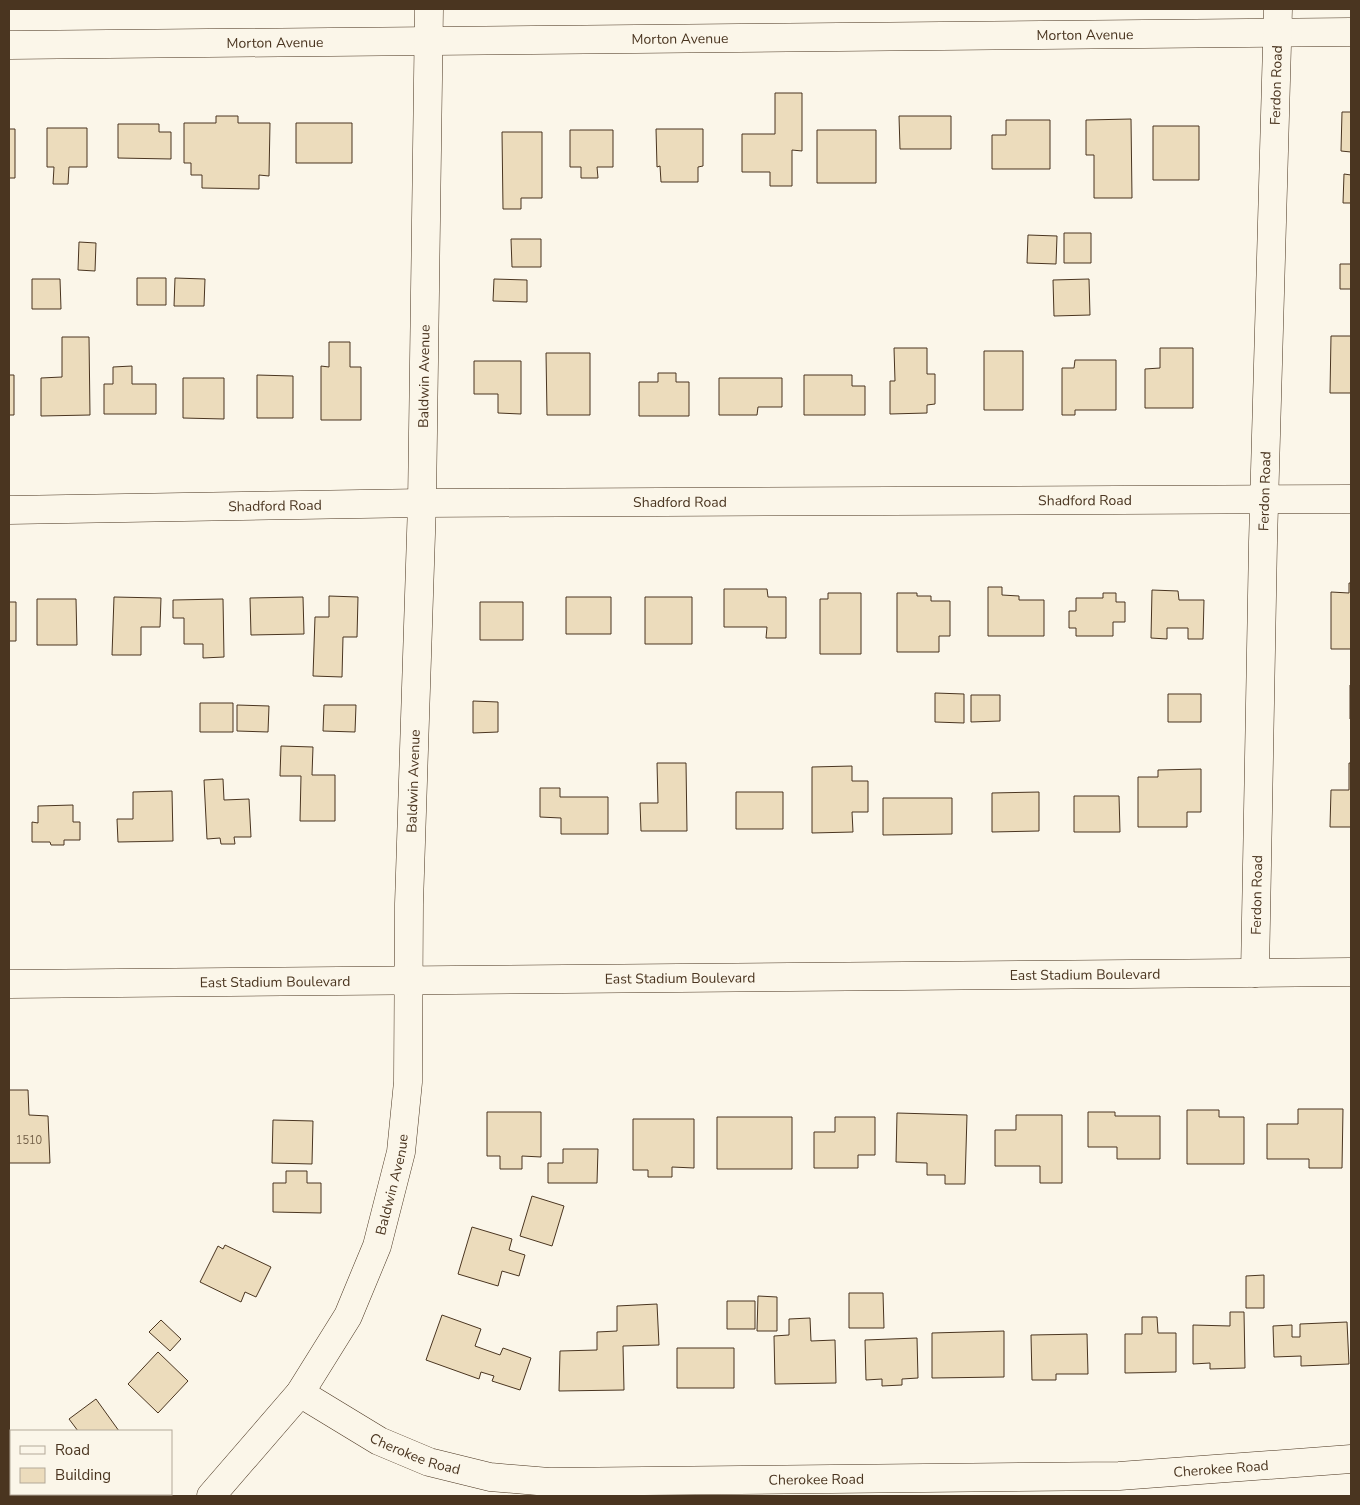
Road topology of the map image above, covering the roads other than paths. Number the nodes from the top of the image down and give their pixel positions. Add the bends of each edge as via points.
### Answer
1 (429, 9) edge
2 (1278, 21) edge
3 (1351, 32) edge
4 (428, 41) junction
5 (9, 45) edge
6 (1351, 499) edge
7 (1265, 500) junction
8 (422, 503) junction
9 (9, 510) edge
10 (1351, 972) edge
11 (1255, 973) junction
12 (410, 981) junction
13 (9, 984) edge
14 (300, 1393) junction
15 (1351, 1459) edge
16 (211, 1496) edge

1 - 4 street, Baldwin Avenue
2 - 3 street, Morton Avenue
2 - 4 street, Morton Avenue
2 - 7 street, Ferdon Road
4 - 5 street, Morton Avenue
4 - 8 street, Baldwin Avenue
6 - 7 street, Shadford Road
7 - 8 street, Shadford Road
7 - 11 street, Ferdon Road
8 - 9 street, Shadford Road
8 - 12 street, Baldwin Avenue via 409,904
10 - 11 street, East Stadium Boulevard
11 - 12 street, East Stadium Boulevard
12 - 13 street, East Stadium Boulevard
12 - 14 street, Baldwin Avenue via 407,1091 401,1152 389,1199 376,1246 348,1316
14 - 15 street, Cherokee Road via 379,1441 430,1462 490,1478 549,1482 1119,1476
14 - 16 street, Baldwin Avenue

